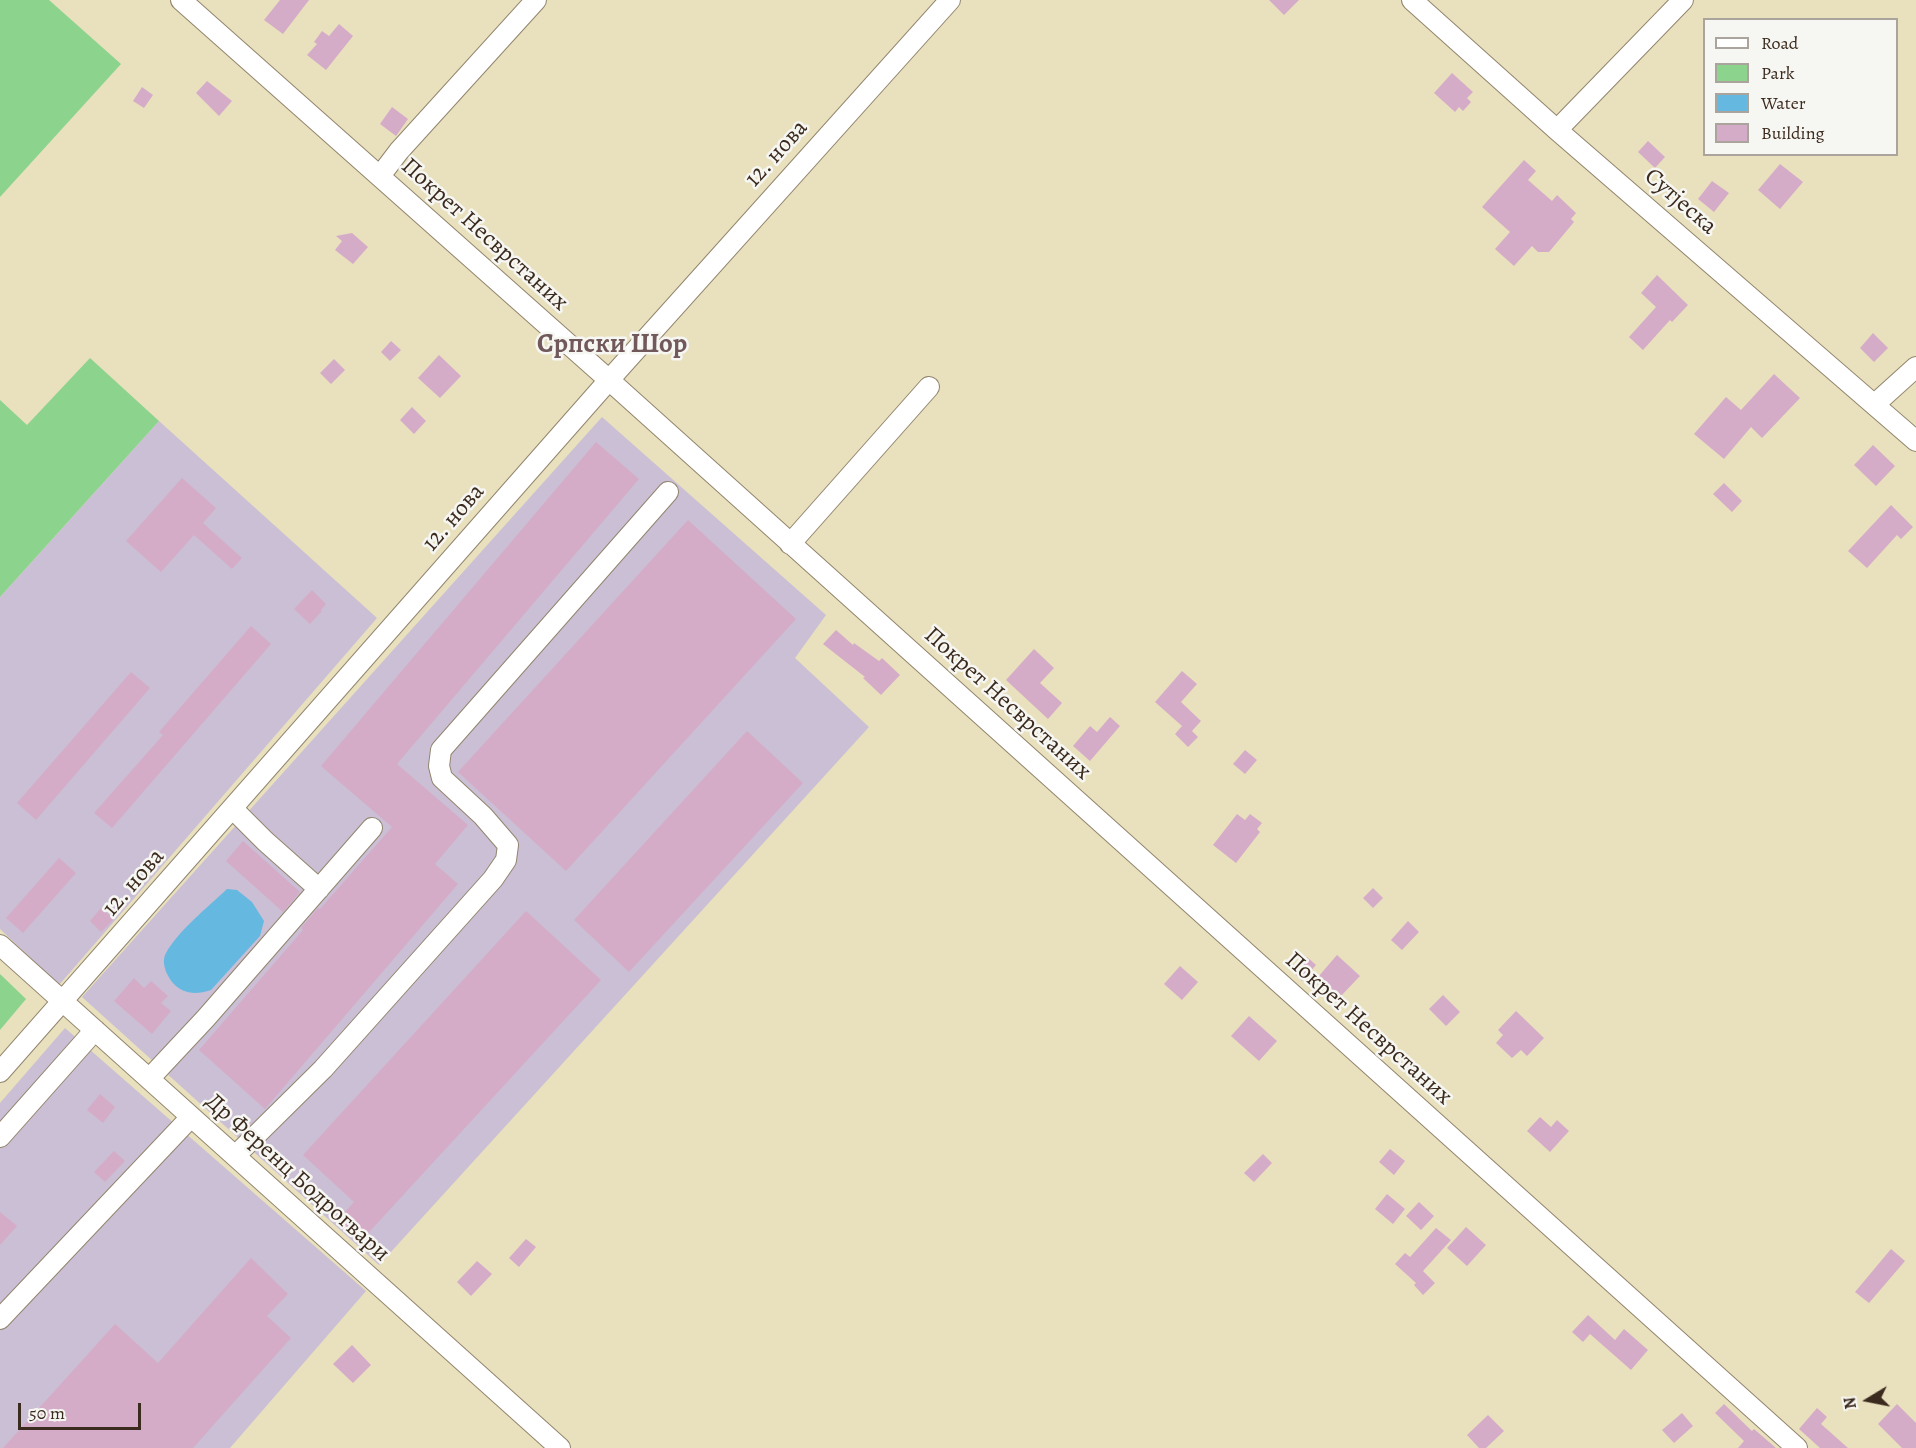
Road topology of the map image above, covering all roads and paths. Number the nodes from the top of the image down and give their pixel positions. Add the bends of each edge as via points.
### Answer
1 (181, 0) edge
2 (536, 0) edge
3 (950, 0) edge
4 (1412, 0) edge
5 (1683, 0) edge
6 (1557, 130) junction
7 (380, 176) junction
8 (1916, 367) edge
9 (609, 380) junction
10 (929, 387) dead end
11 (1875, 405) junction
12 (1916, 441) edge
13 (668, 492) dead end
14 (790, 544) junction
15 (233, 809) junction
16 (372, 828) dead end
17 (319, 889) junction
18 (0, 945) edge
19 (63, 1002) junction
20 (95, 1030) junction
21 (0, 1072) edge
22 (149, 1079) junction
23 (191, 1117) junction
24 (0, 1137) edge
25 (235, 1156) junction
26 (0, 1319) edge
27 (560, 1448) edge
28 (1797, 1448) edge

1 - 7 street, Покрет Несврстаних
2 - 7 street
3 - 9 street, 12. нова
4 - 6 street, Сутјеска
5 - 6 street
6 - 11 street, Сутјеска
7 - 9 street, Покрет Несврстаних
8 - 11 street
9 - 14 street, Покрет Несврстаних
9 - 15 street, 12. нова
10 - 14 street
11 - 12 street, Сутјеска
13 - 25 street via 441,750 442,777 508,845 506,860 323,1069
14 - 28 street, Покрет Несврстаних
15 - 17 street
15 - 19 street, 12. нова
16 - 17 street
17 - 22 street
18 - 19 street, Др Ференц Бодрогвари
19 - 20 street, Др Ференц Бодрогвари
19 - 21 street, 12. нова
20 - 22 street, Др Ференц Бодрогвари
20 - 24 street
22 - 23 street, Др Ференц Бодрогвари
23 - 25 street, Др Ференц Бодрогвари
23 - 26 street
25 - 27 street, Др Ференц Бодрогвари

